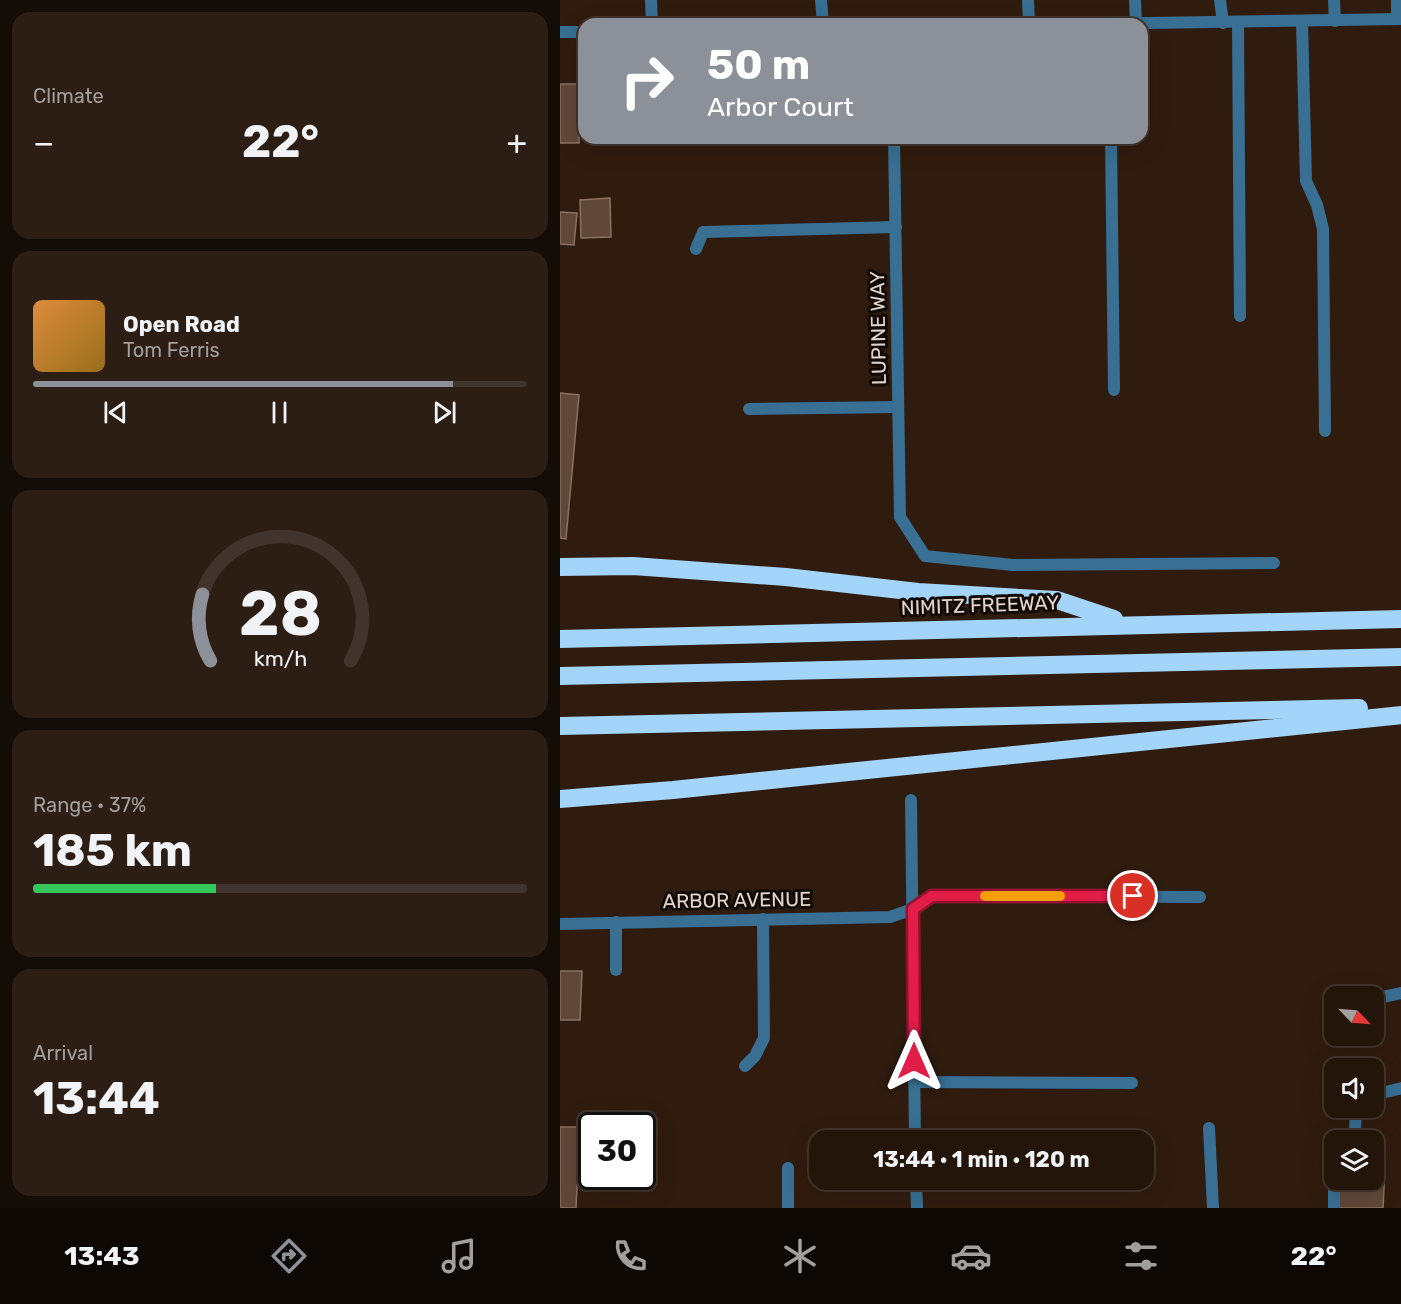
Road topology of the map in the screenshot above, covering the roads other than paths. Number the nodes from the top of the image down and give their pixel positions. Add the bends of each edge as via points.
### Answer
1 (651, 0) edge
2 (821, 0) edge
3 (1028, 0) edge
4 (1135, 0) edge
5 (1220, 0) edge
6 (1334, 0) edge
7 (1397, 0) edge
8 (652, 18) edge
9 (822, 18) edge
10 (1029, 18) edge
11 (1136, 18) edge
12 (1399, 19) edge
13 (1302, 21) junction
14 (1335, 21) junction
15 (1148, 23) edge
16 (1223, 23) junction
17 (1238, 23) junction
18 (560, 32) edge
19 (578, 32) edge
20 (894, 144) edge
21 (1111, 144) edge
22 (896, 228) junction
23 (696, 249) dead end
24 (1240, 316) dead end
25 (1114, 390) dead end
26 (898, 407) junction
27 (749, 409) dead end
28 (1325, 431) dead end
29 (1274, 563) dead end
30 (560, 567) edge
31 (1402, 619) edge
32 (1127, 624) junction
33 (560, 639) edge
34 (1402, 657) edge
35 (560, 676) edge
36 (1402, 708) edge
37 (1402, 715) edge
38 (560, 726) edge
39 (560, 799) edge
40 (911, 800) dead end
41 (1200, 897) dead end
42 (913, 909) junction
43 (762, 919) junction
44 (616, 922) junction
45 (560, 924) edge
46 (616, 970) dead end
47 (1402, 993) edge
48 (1384, 997) edge
49 (745, 1066) dead end
50 (914, 1082) junction
51 (1132, 1083) dead end
52 (1402, 1088) edge
53 (1384, 1092) edge
54 (1210, 1128) dead end
55 (915, 1130) edge
56 (788, 1168) dead end
57 (916, 1190) edge
58 (1334, 1190) edge
59 (788, 1208) edge
60 (917, 1208) edge
61 (1213, 1208) edge
62 (1334, 1208) edge

1 - 8 street
2 - 9 street
3 - 10 street
4 - 11 street
5 - 16 street
6 - 14 street
7 - 12 street
12 - 14 street
13 - 14 street
13 - 17 street
13 - 28 street via 1306,181 1323,229
15 - 16 street
16 - 17 street
17 - 24 street
18 - 19 street
20 - 22 street, LUPINE WAY
21 - 25 street
22 - 23 street via 703,232
22 - 26 street, LUPINE WAY
26 - 27 street
26 - 29 street, LUPINE WAY via 900,517 924,556 1013,565
30 - 32 highway via 645,567 918,592 1057,600
31 - 32 highway, NIMITZ FREEWAY
32 - 33 highway, NIMITZ FREEWAY
34 - 35 highway
36 - 38 highway
37 - 39 highway
40 - 42 street
41 - 42 street, ARBOR AVENUE via 932,896
42 - 43 street, ARBOR AVENUE via 890,917
42 - 50 street
43 - 44 street, ARBOR AVENUE
43 - 49 street via 764,1038
44 - 45 street, ARBOR AVENUE
44 - 46 street
47 - 48 street
50 - 51 street
50 - 55 street
52 - 53 street
54 - 61 street
56 - 59 street
57 - 60 street
58 - 62 street

